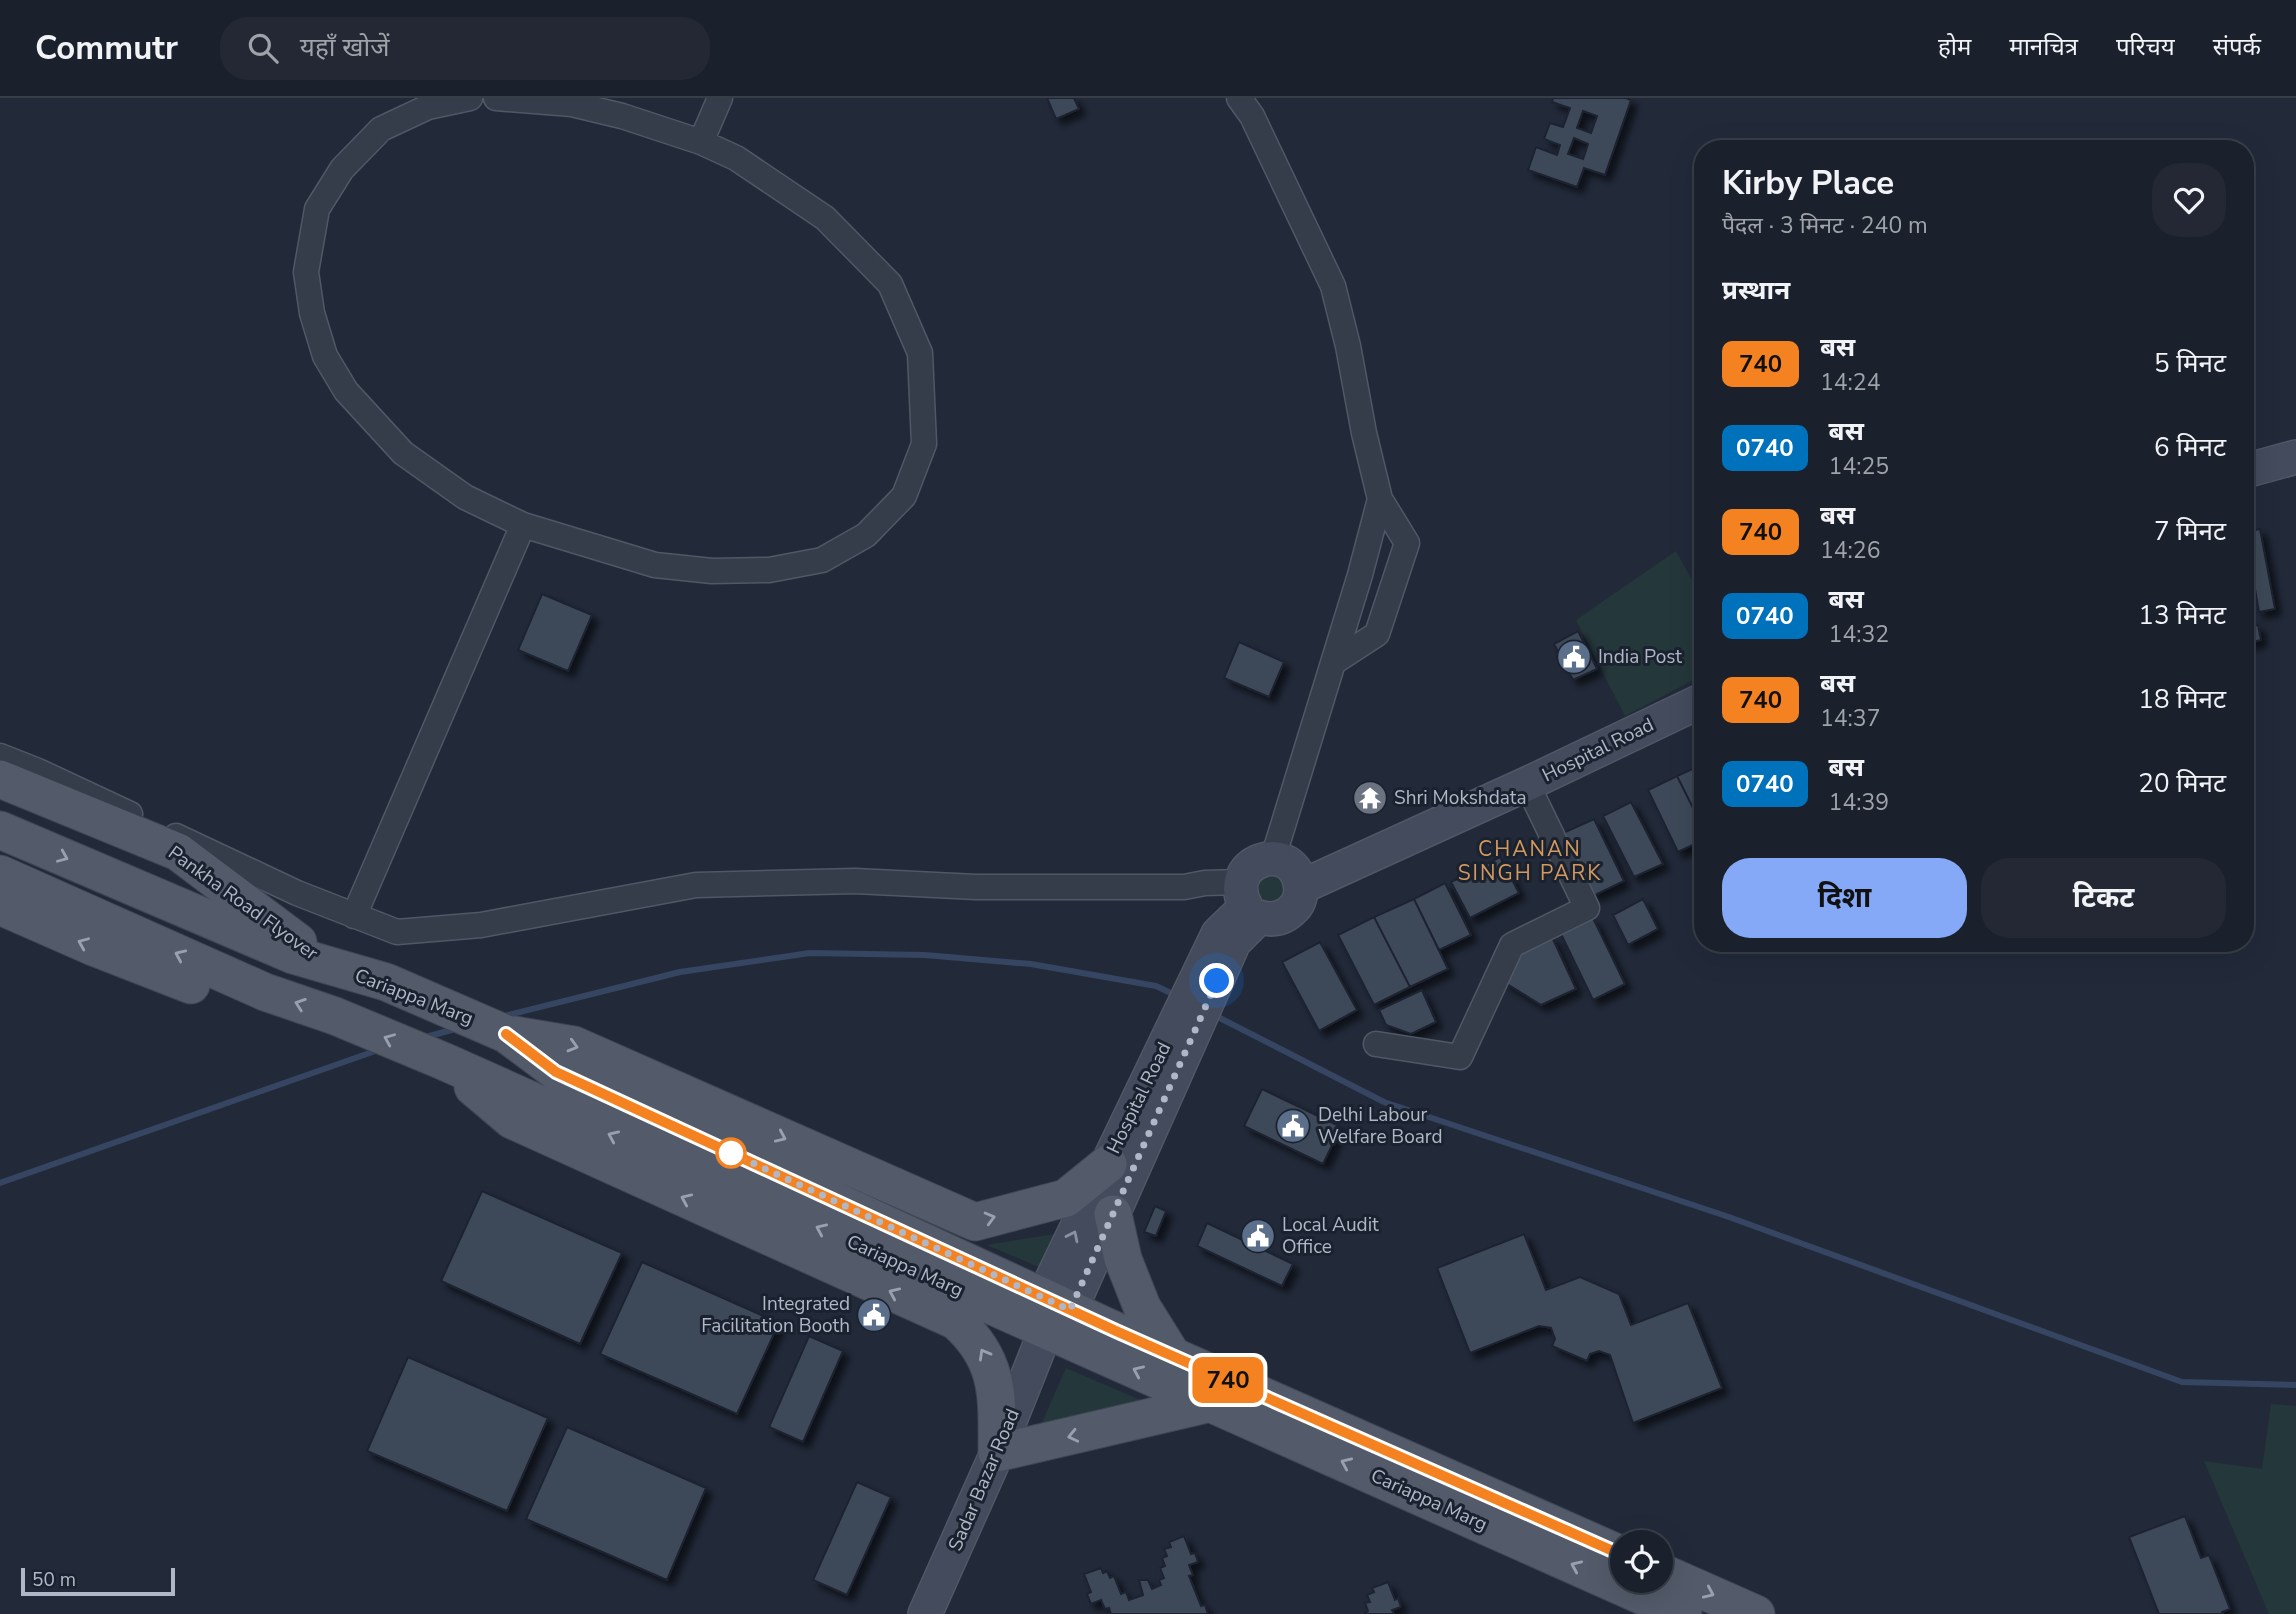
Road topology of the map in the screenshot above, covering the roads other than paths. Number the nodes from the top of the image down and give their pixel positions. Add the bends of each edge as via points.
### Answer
1 (470, 98) edge
2 (496, 98) edge
3 (720, 98) edge
4 (1240, 98) edge
5 (701, 142) junction
6 (2296, 457) edge
7 (2254, 469) edge
8 (1380, 499) junction
9 (523, 525) junction
10 (1334, 662) junction
11 (1694, 704) edge
12 (0, 757) edge
13 (0, 779) edge
14 (1527, 784) junction
15 (0, 830) edge
16 (1273, 858) junction
17 (0, 874) edge
18 (1301, 887) junction
19 (1248, 902) junction
20 (0, 906) edge
21 (354, 916) junction
22 (329, 965) junction
23 (265, 992) junction
24 (506, 1034) junction
25 (1180, 1038) junction
26 (1376, 1044) dead end
27 (443, 1061) junction
28 (1108, 1164) junction
29 (1113, 1214) junction
30 (1050, 1323) junction
31 (1172, 1355) junction
32 (1211, 1403) junction
33 (997, 1454) junction
34 (1491, 1512) junction
35 (1610, 1551) edge
36 (1673, 1577) edge
37 (925, 1614) edge
38 (1683, 1614) edge
39 (1756, 1614) edge

1 - 9 street via 428,107 381,130 342,169 317,209 306,272 325,356 346,391 403,453 465,498
2 - 5 street via 572,104
3 - 5 street
4 - 8 street via 1333,286
5 - 9 street via 736,158 825,218 890,284 920,353 924,444 904,496 866,535 822,560 769,570 655,565
6 - 7 street
8 - 10 street
8 - 10 street via 1408,543 1377,634
9 - 21 street
10 - 16 street
11 - 14 street, Hospital Road
12 - 21 street
13 - 22 main road, Pankha Road Flyover via 178,852
14 - 18 street, Hospital Road
14 - 26 street via 1587,908 1512,945 1460,1057
15 -> 22 main road, Cariappa Marg via 293,955
16 - 18 street via 1296,871
16 - 19 street via 1249,867
23 -> 17 main road, Cariappa Marg
18 - 19 street via 1297,904 1276,919
19 - 21 street via 1205,883 1184,887 976,887 855,881 708,885 481,925 397,932
19 - 25 street, Hospital Road via 1218,934 1217,958
23 -> 20 main road via 220,994 186,983
22 - 24 main road, Cariappa Marg via 386,982
27 -> 23 main road, Cariappa Marg
24 -> 28 main road via 574,1045 975,1222 1066,1198
24 - 30 main road, Cariappa Marg via 556,1072
25 - 28 street, Hospital Road
25 - 29 street, Hospital Road
30 -> 27 main road, Cariappa Marg
33 -> 27 main road via 994,1376 980,1346 956,1321 512,1120
30 -> 28 street, Hospital Road
29 - 30 street, Hospital Road
29 - 31 main road via 1138,1297
30 - 31 main road, Cariappa Marg
32 -> 30 main road, Cariappa Marg
30 - 33 street, Sadar Bazar Road
31 - 34 main road, Cariappa Marg
32 -> 33 main road
34 -> 32 main road, Cariappa Marg
33 - 37 street, Sadar Bazar Road
34 - 35 main road, Cariappa Marg
38 -> 34 main road, Cariappa Marg
36 -> 39 main road

